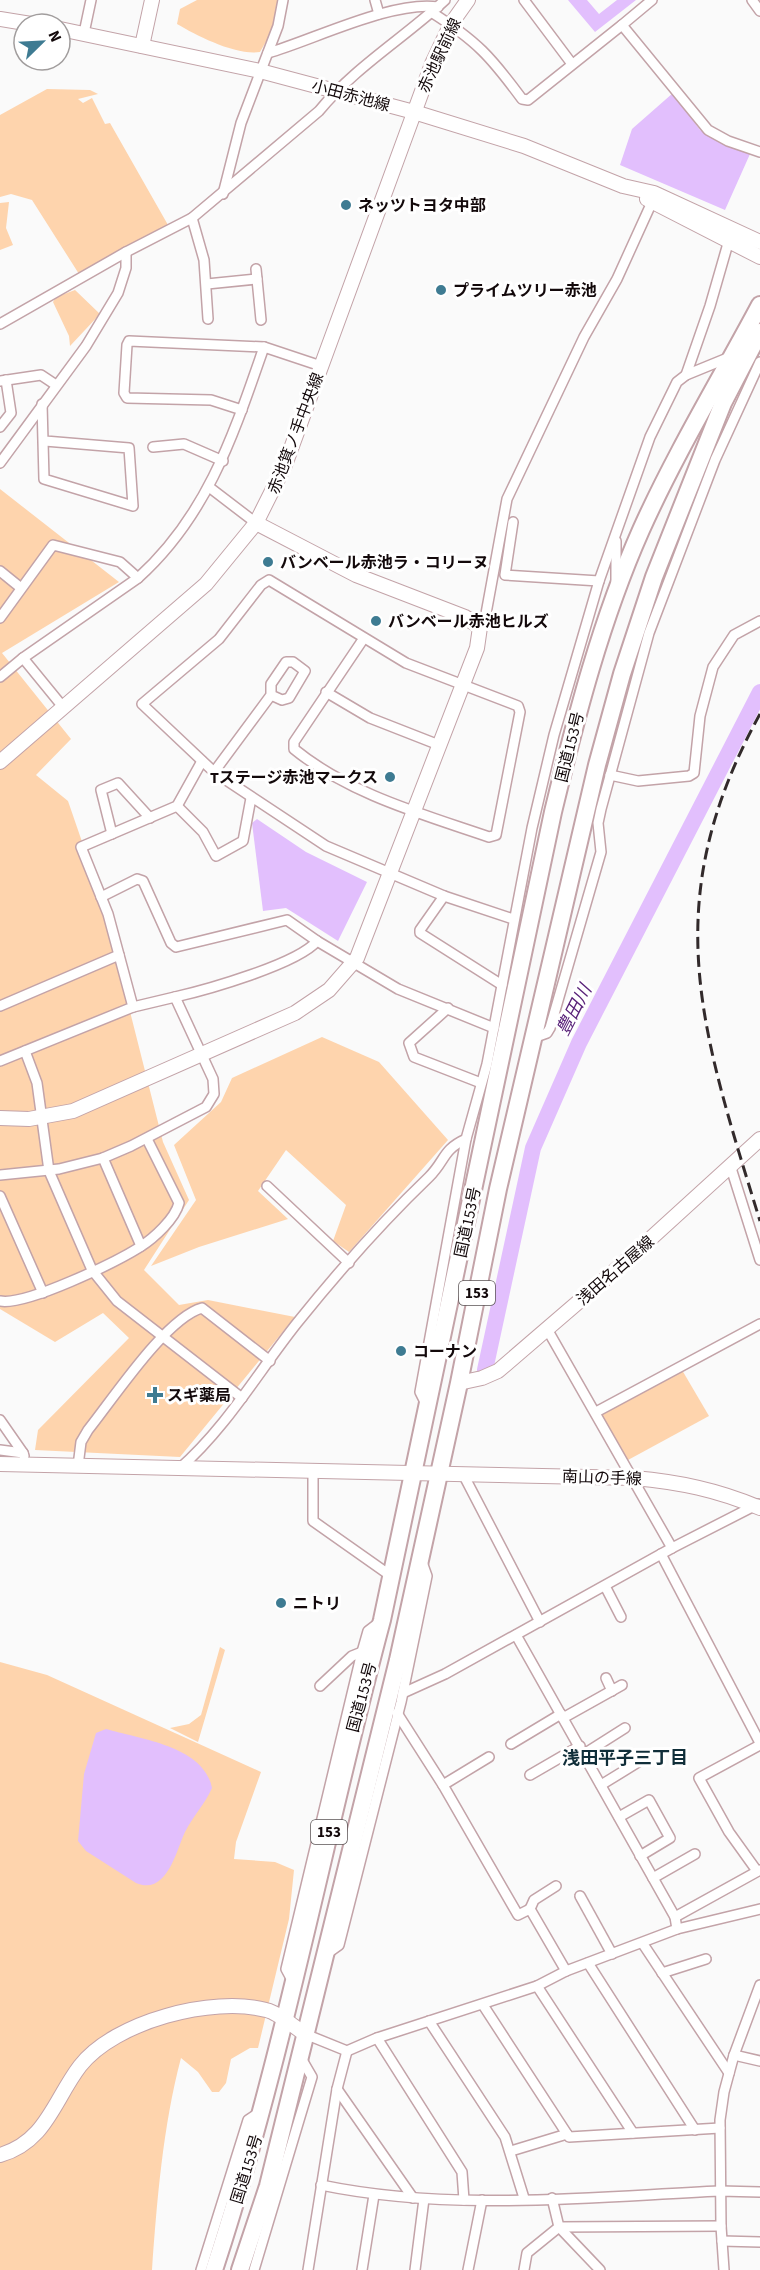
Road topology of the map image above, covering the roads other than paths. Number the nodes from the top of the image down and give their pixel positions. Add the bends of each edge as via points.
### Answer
1 (91, 0) edge
2 (152, 0) edge
3 (283, 0) edge
4 (375, 0) edge
5 (468, 0) edge
6 (524, 0) edge
7 (652, 0) edge
8 (752, 0) edge
9 (438, 6) edge
10 (760, 11) edge
11 (379, 14) junction
12 (451, 24) junction
13 (622, 25) junction
14 (72, 31) edge
15 (84, 33) junction
16 (142, 46) junction
17 (267, 53) junction
18 (572, 64) junction
19 (260, 71) junction
20 (337, 91) junction
21 (414, 112) junction
22 (760, 152) edge
23 (635, 190) junction
24 (223, 194) junction
25 (651, 202) junction
26 (192, 218) junction
27 (729, 240) junction
28 (760, 242) edge
29 (126, 252) junction
30 (760, 257) edge
31 (207, 284) junction
32 (760, 305) edge
33 (208, 319) dead end
34 (261, 320) dead end
35 (0, 324) edge
36 (760, 334) edge
37 (264, 347) junction
38 (732, 357) junction
39 (760, 362) edge
40 (321, 366) junction
41 (686, 375) junction
42 (3, 380) edge
43 (56, 386) junction
44 (42, 404) junction
45 (242, 410) junction
46 (0, 428) edge
47 (45, 441) junction
48 (153, 447) dead end
49 (223, 461) junction
50 (0, 463) edge
51 (209, 487) junction
52 (513, 522) dead end
53 (256, 523) junction
54 (616, 533) junction
55 (0, 571) edge
56 (138, 578) junction
57 (599, 582) junction
58 (21, 588) junction
59 (616, 592) junction
60 (0, 618) edge
61 (760, 621) edge
62 (480, 627) junction
63 (364, 638) junction
64 (23, 658) junction
65 (573, 664) junction
66 (622, 674) junction
67 (0, 677) edge
68 (464, 685) junction
69 (633, 687) junction
70 (326, 692) junction
71 (583, 694) junction
72 (271, 695) dead end
73 (63, 707) junction
74 (439, 745) junction
75 (202, 761) junction
76 (0, 762) edge
77 (214, 772) junction
78 (610, 775) junction
79 (589, 796) junction
80 (251, 798) junction
81 (177, 806) junction
82 (601, 809) junction
83 (414, 811) junction
84 (150, 818) junction
85 (112, 834) junction
86 (390, 874) junction
87 (444, 896) junction
88 (101, 897) junction
89 (564, 910) junction
90 (513, 919) junction
91 (578, 928) junction
92 (317, 941) junction
93 (119, 955) junction
94 (353, 964) junction
95 (519, 978) junction
96 (502, 985) junction
97 (175, 997) junction
98 (499, 997) junction
99 (0, 1006) edge
100 (133, 1007) junction
101 (448, 1008) junction
102 (494, 1028) junction
103 (533, 1038) junction
104 (25, 1052) junction
105 (201, 1054) junction
106 (0, 1061) edge
107 (494, 1072) junction
108 (481, 1083) junction
109 (523, 1084) junction
110 (0, 1118) edge
111 (40, 1118) junction
112 (147, 1139) junction
113 (466, 1139) junction
114 (759, 1143) edge
115 (103, 1158) junction
116 (731, 1168) junction
117 (49, 1171) junction
118 (0, 1175) edge
119 (267, 1186) dead end
120 (474, 1188) junction
121 (0, 1196) edge
122 (455, 1198) junction
123 (141, 1246) junction
124 (760, 1260) edge
125 (350, 1263) junction
126 (93, 1270) junction
127 (43, 1293) junction
128 (0, 1301) edge
129 (760, 1324) edge
130 (547, 1329) junction
131 (163, 1337) junction
132 (270, 1360) junction
133 (459, 1383) junction
134 (242, 1398) junction
135 (428, 1409) junction
136 (596, 1412) junction
137 (0, 1420) edge
138 (0, 1450) edge
139 (24, 1459) junction
140 (0, 1464) edge
141 (78, 1466) junction
142 (179, 1469) junction
143 (313, 1471) junction
144 (439, 1472) junction
145 (414, 1473) junction
146 (463, 1474) junction
147 (634, 1478) junction
148 (758, 1506) edge
149 (672, 1548) junction
150 (661, 1554) junction
151 (421, 1557) junction
152 (391, 1576) junction
153 (605, 1586) junction
154 (621, 1617) dead end
155 (382, 1620) junction
156 (540, 1622) junction
157 (516, 1635) junction
158 (362, 1652) junction
159 (606, 1678) dead end
160 (622, 1685) dead end
161 (320, 1686) dead end
162 (612, 1690) junction
163 (403, 1693) junction
164 (397, 1713) junction
165 (562, 1716) junction
166 (350, 1718) junction
167 (625, 1728) dead end
168 (511, 1744) dead end
169 (760, 1744) edge
170 (582, 1750) junction
171 (489, 1757) dead end
172 (640, 1761) dead end
173 (370, 1773) junction
174 (530, 1775) dead end
175 (443, 1785) junction
176 (601, 1785) junction
177 (375, 1794) junction
178 (619, 1817) junction
179 (694, 1854) dead end
180 (640, 1856) junction
181 (759, 1870) edge
182 (653, 1878) junction
183 (556, 1886) dead end
184 (580, 1896) dead end
185 (530, 1909) junction
186 (760, 1910) edge
187 (675, 1917) junction
188 (677, 1929) junction
189 (643, 1944) junction
190 (612, 1954) junction
191 (324, 1955) junction
192 (706, 1959) dead end
193 (588, 1963) junction
194 (566, 1971) junction
195 (662, 1973) junction
196 (760, 1985) edge
197 (537, 1986) junction
198 (483, 2005) junction
199 (755, 2011) edge
200 (429, 2021) junction
201 (285, 2022) junction
202 (305, 2034) junction
203 (377, 2038) junction
204 (347, 2051) junction
205 (734, 2055) junction
206 (301, 2058) junction
207 (760, 2061) edge
208 (729, 2073) junction
209 (337, 2089) junction
210 (720, 2128) junction
211 (695, 2130) junction
212 (633, 2133) junction
213 (567, 2134) junction
214 (510, 2151) junction
215 (0, 2156) edge
216 (321, 2185) junction
217 (720, 2191) junction
218 (760, 2192) edge
219 (374, 2195) junction
220 (413, 2198) junction
221 (524, 2198) junction
222 (552, 2198) junction
223 (424, 2199) junction
224 (464, 2200) junction
225 (482, 2200) junction
226 (721, 2226) junction
227 (559, 2228) junction
228 (722, 2241) junction
229 (760, 2242) edge
230 (213, 2261) edge
231 (201, 2270) edge
232 (240, 2270) edge
233 (254, 2270) edge
234 (308, 2270) edge
235 (362, 2270) edge
236 (415, 2270) edge
237 (468, 2270) edge
238 (524, 2270) edge
239 (600, 2270) edge
240 (724, 2270) edge

1 - 15 street
2 - 16 street
3 - 17 street
4 - 11 street
5 - 12 street, 赤池駅前線
6 - 18 street
7 - 13 street
8 - 10 street
9 - 11 street
9 - 12 street
9 - 20 street
11 - 17 street
12 - 18 street via 489,55 522,99 528,100
12 - 21 street, 赤池駅前線
13 - 18 street
13 - 22 street via 708,130
14 - 15 street, 小田赤池線
15 - 16 street, 小田赤池線
16 - 19 street, 小田赤池線
17 - 19 street
19 - 20 street, 小田赤池線
19 - 24 street
20 - 21 street, 小田赤池線
20 - 24 street
21 - 23 street, 小田赤池線 via 524,146
21 - 40 street, 赤池箕ノ手中央線
23 - 25 street, 小田赤池線
23 - 28 street, 小田赤池線 via 654,194
24 - 26 street
25 - 27 street, 小田赤池線
25 - 62 street via 507,499 485,620
26 - 29 street
26 - 31 street
27 - 30 street, 小田赤池線
27 - 41 street
29 - 35 street
29 - 43 street via 126,268 118,293
31 - 33 street
31 - 34 street via 257,274
32 - 38 highway, 国道153号 / 153
36 - 66 highway, 国道153号 / 153 via 723,403 692,475
37 - 40 street
37 - 45 street
37 - 45 street via 129,340 127,345 127,398 212,400
38 - 41 street
38 - 59 highway, 国道153号 / 153 via 678,452
39 - 69 street via 683,541
40 - 53 street, 赤池箕ノ手中央線 via 285,465
41 - 54 street via 677,382 650,437
42 - 43 street via 41,375
42 - 46 street via 11,413
43 - 44 street
44 - 47 street
44 - 50 street
45 - 49 street
47 - 47 street via 44,479 133,506 129,448
48 - 49 street via 184,444
49 - 51 street
51 - 53 street
51 - 56 street via 174,540
52 - 57 street via 505,575
53 - 62 street via 356,575 465,617
53 - 73 street, 赤池箕ノ手中央線 via 206,584
54 - 57 street
54 - 59 street
55 - 58 street
56 - 58 street via 120,562 53,545
56 - 64 street
57 - 65 street
58 - 60 street
59 - 71 highway, 国道153号 / 153
61 - 78 street via 734,635 713,667 700,716 694,773 638,781
62 - 68 street
63 - 68 street via 406,663
63 - 70 street
63 - 75 street via 295,594 269,580 265,582 219,639 142,704
64 - 67 street
64 - 73 street
65 - 71 street
65 - 90 street
66 - 69 street
66 - 79 highway, 国道153号 / 153
68 - 74 street
68 - 83 street via 518,706 496,835 489,837
69 - 78 street
70 - 74 street via 370,718
70 - 83 street via 294,748 353,786
71 - 95 highway, 国道153号 / 153 via 552,812
72 - 77 street
73 - 76 street, 赤池箕ノ手中央線
74 - 83 street
75 - 77 street
75 - 81 street
77 - 80 street
78 - 82 street
79 - 82 street
79 - 89 highway, 国道153号 / 153
80 - 81 street via 243,841 216,856 203,832
80 - 86 street via 326,846
81 - 84 street
82 - 91 street via 601,852
83 - 86 street
84 - 85 street
84 - 85 street via 118,783 101,789
85 - 88 street via 81,847
86 - 87 street
86 - 94 street
87 - 90 street
87 - 96 street via 420,933
88 - 92 street via 137,879 142,881 172,946 176,947 287,920
88 - 93 street
89 - 91 street
89 - 103 highway, 国道153号 / 153
90 - 96 street
91 - 103 street via 550,1028
92 - 94 street
92 - 97 street via 303,953 250,975
93 - 99 street
93 - 100 street
94 - 101 street via 398,989
94 - 105 street via 305,1008
95 - 98 street
95 - 107 highway, 国道153号 / 153
96 - 98 street
97 - 100 street
97 - 105 street
98 - 102 street
100 - 104 street
101 - 102 street
101 - 108 street via 409,1043 414,1057
102 - 107 street
103 - 109 highway, 国道153号 / 153
104 - 106 street
104 - 111 street via 37,1083
105 - 111 street via 73,1111
105 - 112 street via 214,1086 211,1100 206,1107
107 - 108 street
107 - 109 highway
107 - 120 highway, 国道153号 / 153
108 - 113 street
109 - 133 highway, 国道153号 / 153
110 - 111 street
111 - 117 street
112 - 115 street
112 - 123 street via 179,1203 177,1211
113 - 122 street, 153
113 - 125 street via 450,1146 438,1168 396,1208
114 - 116 street, 浅田名古屋線
115 - 117 street
115 - 123 street
116 - 124 street
116 - 130 street, 浅田名古屋線
117 - 118 street
117 - 126 street
119 - 125 street
120 - 122 street
120 - 135 highway, 国道153号 / 153
121 - 127 street
122 - 135 street, 153 via 420,1392
123 - 126 street
125 - 132 street
126 - 127 street
126 - 131 street via 117,1301
127 - 128 street
129 - 136 street
130 - 133 street, 浅田名古屋線 via 498,1371
130 - 136 street
131 - 132 street via 182,1317 202,1308
131 - 134 street
131 - 141 street via 88,1430 81,1442
132 - 134 street
133 - 144 highway, 国道153号 / 153
134 - 142 street via 200,1450
135 - 145 highway, 国道153号 / 153
136 - 147 street
137 - 139 street
138 - 139 street
139 - 140 street, 南山の手線
139 - 141 street, 南山の手線
141 - 142 street, 南山の手線
142 - 143 street, 南山の手線
143 - 145 street, 南山の手線
143 - 152 street via 313,1521
144 - 145 street, 南山の手線
144 - 146 street, 南山の手線
144 - 151 highway, 国道153号 / 153
145 - 152 highway, 国道153号 / 153
146 - 147 street, 南山の手線
146 - 156 street
147 - 148 street, 南山の手線 via 701,1486
147 - 149 street
148 - 149 street
149 - 150 street
150 - 153 street
150 - 169 street
151 - 163 street via 427,1576
151 - 173 highway, 国道153号 / 153
152 - 155 highway, 国道153号 / 153
153 - 154 street
153 - 156 street
155 - 158 street via 368,1631
155 - 166 highway, 国道153号 / 153
156 - 157 street
157 - 163 street
157 - 165 street
158 - 161 street via 352,1656
158 - 166 street
159 - 162 street
160 - 162 street
162 - 165 street
163 - 164 street
164 - 175 street
164 - 177 street
165 - 168 street
165 - 170 street
166 - 201 highway, 国道153号 / 153
167 - 170 street via 614,1730
169 - 181 street via 699,1778 729,1832
170 - 174 street
170 - 176 street
171 - 175 street
172 - 176 street
173 - 177 street
173 - 191 highway, 国道153号 / 153
175 - 185 street via 518,1915
176 - 178 street
177 - 191 street via 339,1945
178 - 180 street
178 - 180 street via 649,1800 670,1838
179 - 182 street
180 - 182 street
181 - 187 street
182 - 187 street
183 - 185 street via 534,1900
184 - 190 street
185 - 194 street
186 - 188 street
187 - 188 street
188 - 189 street
189 - 190 street
189 - 195 street
190 - 193 street
191 - 202 highway, 国道153号 / 153
192 - 195 street
193 - 194 street
193 - 211 street
194 - 197 street
195 - 208 street
196 - 199 street
197 - 198 street
197 - 212 street
198 - 200 street
198 - 213 street
199 - 205 street
200 - 203 street
200 - 214 street via 505,2137
201 - 202 street
201 - 215 street via 268,2010 238,2006 186,2010 144,2024 89,2057 29,2142
201 - 230 highway, 国道153号 / 153 via 264,2109
202 - 204 street
202 - 206 highway, 国道153号 / 153
203 - 204 street
203 - 224 street via 462,2172
204 - 209 street
205 - 207 street
205 - 208 street
206 - 232 highway, 国道153号 / 153 via 268,2186
206 - 233 street via 312,2077
208 - 210 street
209 - 216 street
209 - 220 street
210 - 211 street
210 - 217 street
211 - 212 street
212 - 213 street via 569,2137
213 - 214 street
214 - 221 street
216 - 219 street
216 - 234 street
217 - 218 street
217 - 222 street
217 - 226 street
219 - 220 street
219 - 235 street
220 - 223 street
221 - 222 street
221 - 225 street
222 - 227 street
223 - 224 street
223 - 236 street
224 - 225 street
225 - 237 street
226 - 227 street
226 - 228 street
227 - 238 street via 527,2253
227 - 239 street
228 - 229 street
228 - 240 street
230 - 231 street

